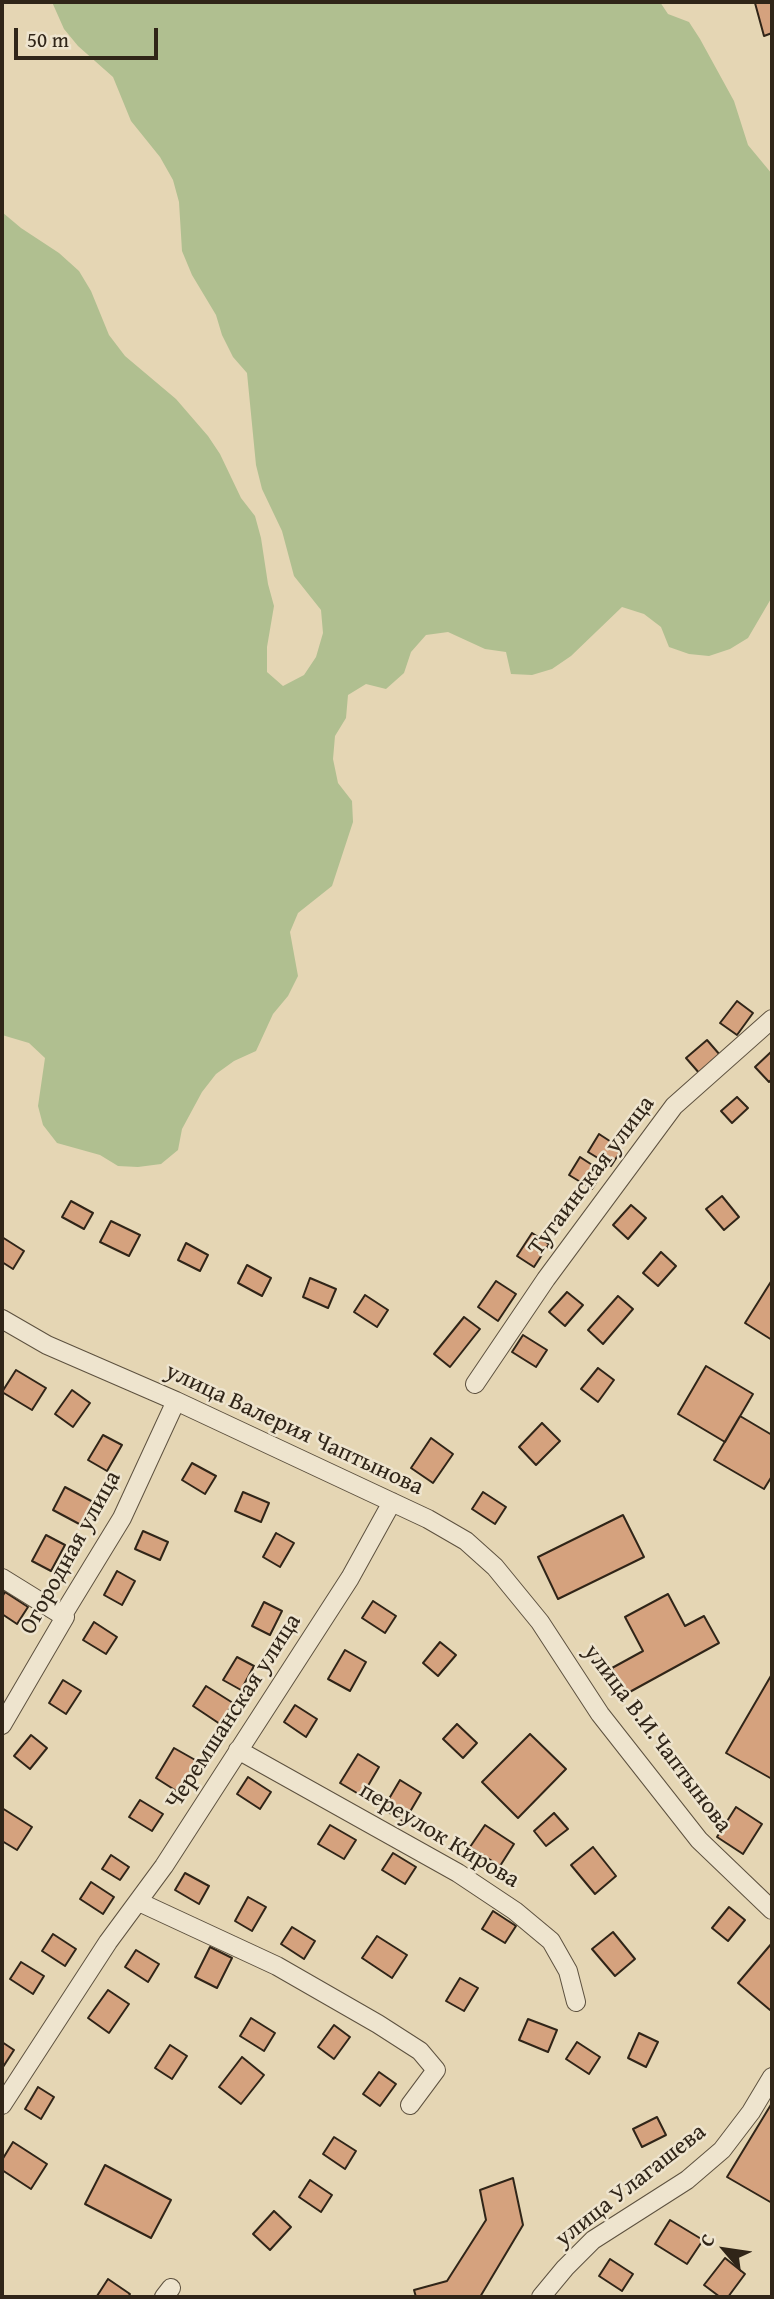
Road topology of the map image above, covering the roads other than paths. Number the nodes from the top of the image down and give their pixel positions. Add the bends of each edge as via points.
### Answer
1 (772, 1019) edge
2 (2, 1319) edge
3 (475, 1384) dead end
4 (176, 1401) junction
5 (392, 1502) junction
6 (2, 1578) edge
7 (65, 1616) junction
8 (540, 1622) joint
9 (2, 1725) edge
10 (238, 1750) junction
11 (772, 1886) edge
12 (139, 1902) junction
13 (768, 1906) edge
14 (576, 2002) dead end
15 (772, 2077) edge
16 (2, 2105) edge
17 (410, 2105) dead end
18 (541, 2297) edge

1 - 3 street, Тугаинская улица via 674,1106
2 - 4 street, улица Валерия Чаптынова via 47,1345
4 - 5 street, улица Валерия Чаптынова
4 - 7 street, Огородная улица via 121,1518
5 - 8 street, улица Валерия Чаптынова via 466,1541 495,1567
5 - 10 street, Черемшанская улица via 350,1578
6 - 7 street
7 - 9 street, Огородная улица
8 - 13 street, улица В.И.Чаптынова via 600,1714 658,1790 699,1840
10 - 12 street, Черемшанская улица
10 - 14 street, переулок Кирова via 458,1873 515,1911 551,1941 568,1971
11 - 13 street
12 - 16 street, Черемшанская улица
12 - 17 street via 277,1966 420,2051 436,2070
15 - 18 street, улица Улагашева via 722,2150 687,2180 593,2240

